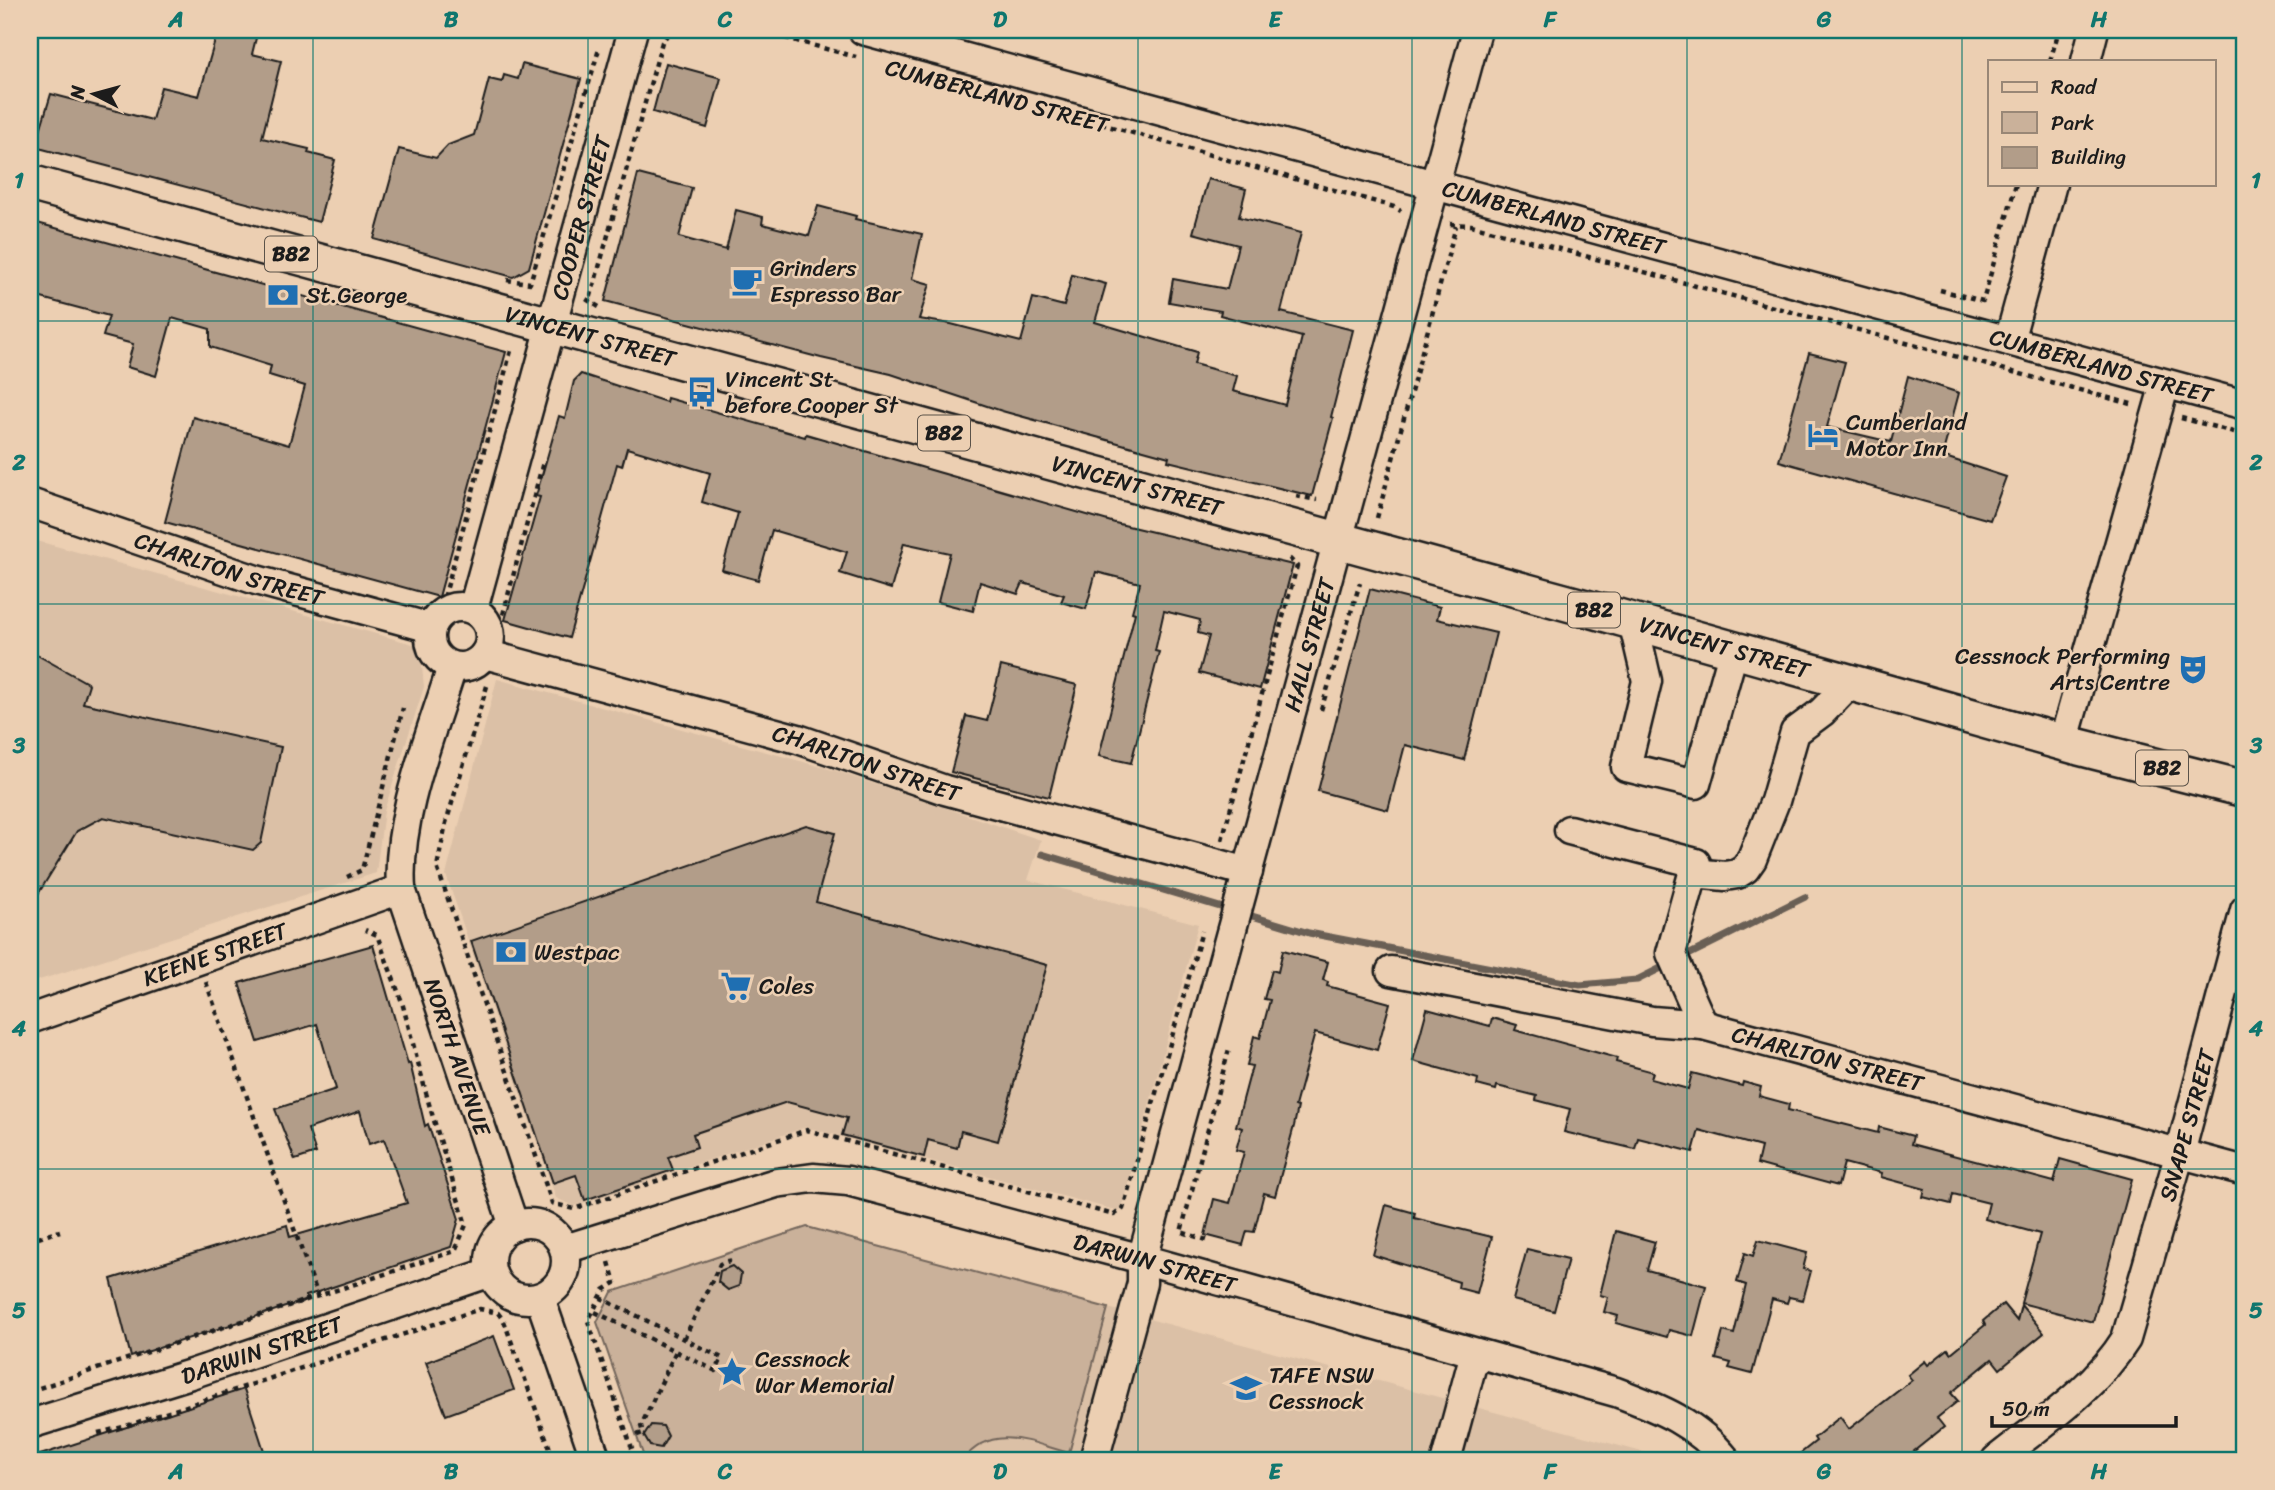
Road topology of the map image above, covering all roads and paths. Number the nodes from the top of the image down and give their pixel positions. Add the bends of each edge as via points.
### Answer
1 (633, 30) edge
2 (671, 30) edge
3 (756, 30) edge
4 (863, 30) edge
5 (1477, 30) edge
6 (2059, 30) edge
7 (2094, 30) edge
8 (603, 41) dead end
9 (860, 58) dead end
10 (2050, 60) edge
11 (2086, 60) edge
12 (1097, 123) dead end
13 (30, 183) edge
14 (1435, 185) junction
15 (2015, 186) edge
16 (2051, 186) edge
17 (1399, 211) dead end
18 (530, 283) dead end
19 (1940, 290) dead end
20 (586, 299) dead end
21 (552, 325) junction
22 (2009, 341) junction
23 (512, 347) dead end
24 (2165, 384) junction
25 (2245, 405) edge
26 (2157, 411) junction
27 (2245, 435) edge
28 (546, 453) dead end
29 (30, 503) edge
30 (1377, 518) dead end
31 (1337, 540) junction
32 (1297, 566) dead end
33 (443, 602) dead end
34 (473, 609) junction
35 (1633, 621) junction
36 (431, 628) junction
37 (499, 629) dead end
38 (1734, 649) junction
39 (485, 654) junction
40 (452, 667) junction
41 (1852, 682) junction
42 (487, 686) dead end
43 (403, 708) dead end
44 (2063, 743) junction
45 (2245, 789) edge
46 (1569, 830) dead end
47 (1218, 864) junction
48 (1248, 873) junction
49 (1693, 873) junction
50 (347, 877) dead end
51 (401, 889) junction
52 (2245, 910) edge
53 (1202, 929) dead end
54 (365, 930) dead end
55 (1391, 971) dead end
56 (197, 984) dead end
57 (30, 1019) edge
58 (1703, 1024) junction
59 (1232, 1037) dead end
60 (2180, 1153) junction
61 (2245, 1171) edge
62 (552, 1203) dead end
63 (1124, 1209) dead end
64 (514, 1226) junction
65 (60, 1231) dead end
66 (38, 1238) dead end
67 (1207, 1240) dead end
68 (565, 1249) junction
69 (727, 1255) dead end
70 (1142, 1259) junction
71 (608, 1262) dead end
72 (491, 1272) junction
73 (318, 1296) junction
74 (540, 1298) junction
75 (601, 1298) junction
76 (595, 1312) junction
77 (684, 1339) junction
78 (676, 1352) junction
79 (1475, 1353) junction
80 (30, 1391) edge
81 (30, 1423) edge
82 (86, 1435) dead end
83 (637, 1435) dead end
84 (554, 1460) edge
85 (596, 1460) edge
86 (636, 1460) edge
87 (1094, 1460) edge
88 (1446, 1460) edge
89 (1726, 1460) edge
90 (1996, 1460) edge

1 - 21 street, COOPER STREET
2 - 20 path, COOPER STREET via 662,42 592,296
3 - 9 path, CUMBERLAND STREET
4 - 14 street, CUMBERLAND STREET
5 - 14 street, HALL STREET
6 - 10 path
7 - 11 street
8 - 18 path, COOPER STREET
12 - 17 path, CUMBERLAND STREET
13 - 21 main road, VINCENT STREET / B82
14 - 22 street, CUMBERLAND STREET
14 - 31 street, HALL STREET
15 - 19 path via 1983,301
16 - 22 street
21 - 31 main road, VINCENT STREET / B82
21 - 34 street, COOPER STREET
22 - 24 street, CUMBERLAND STREET
23 - 33 path
24 - 25 street, CUMBERLAND STREET
24 - 26 street
26 - 27 path, CUMBERLAND STREET
26 - 30 path, CUMBERLAND STREET via 1471,225 1456,226
26 - 44 street
28 - 37 path
29 - 36 street, CHARLTON STREET via 256,580
31 - 35 main road, VINCENT STREET / B82
31 - 48 street, HALL STREET
32 - 47 path, HALL STREET
34 - 36 street via 448,609
34 - 39 street via 489,629
35 - 38 main road, VINCENT STREET / B82
35 - 38 street via 1647,681 1626,767 1696,785
36 - 40 street via 433,652
38 - 41 main road, VINCENT STREET / B82
39 - 40 street via 471,666
39 - 47 street, CHARLTON STREET via 798,739 945,790
40 - 51 street via 409,807 401,848
41 - 44 main road, VINCENT STREET / B82
41 - 49 street via 1795,732 1775,801 1745,869 1725,876
42 - 62 path, NORTH AVENUE via 446,823 438,867
43 - 50 path via 362,870
44 - 45 main road, VINCENT STREET / B82
46 - 49 street via 1696,863
47 - 48 street, CHARLTON STREET
48 - 70 street, HALL STREET
49 - 58 street, CHARLTON STREET via 1672,943 1675,963
51 - 57 street, KEENE STREET
51 - 64 street, NORTH AVENUE
52 - 60 street, SNAPE STREET
53 - 63 path
54 - 73 path, NORTH AVENUE via 377,935 402,1003 466,1225 455,1251
55 - 58 street via 1652,1021
56 - 73 path via 206,981
58 - 60 street, CHARLTON STREET
59 - 67 path via 1181,1232
60 - 61 street, CHARLTON STREET
60 - 90 street, SNAPE STREET via 2126,1339 2096,1377
64 - 68 street via 531,1223 548,1228
64 - 72 street via 494,1245
65 - 66 path
68 - 70 street, DARWIN STREET via 776,1183 813,1178 848,1181
68 - 74 street via 563,1279
69 - 77 path via 729,1261 720,1264
70 - 79 street, DARWIN STREET
70 - 87 street, HALL STREET via 1142,1283
71 - 75 path via 615,1283
72 - 74 street via 510,1296
72 - 81 street, DARWIN STREET via 191,1374
73 - 80 path
74 - 85 street
75 - 76 path
75 - 77 path
76 - 78 path
76 - 86 path via 588,1321
77 - 78 path via 722,1358 716,1371
78 - 83 path via 641,1426 643,1433
79 - 88 street
79 - 89 street, DARWIN STREET via 1667,1411 1713,1444
82 - 84 path, DARWIN STREET via 123,1427 480,1309 498,1313 504,1321

